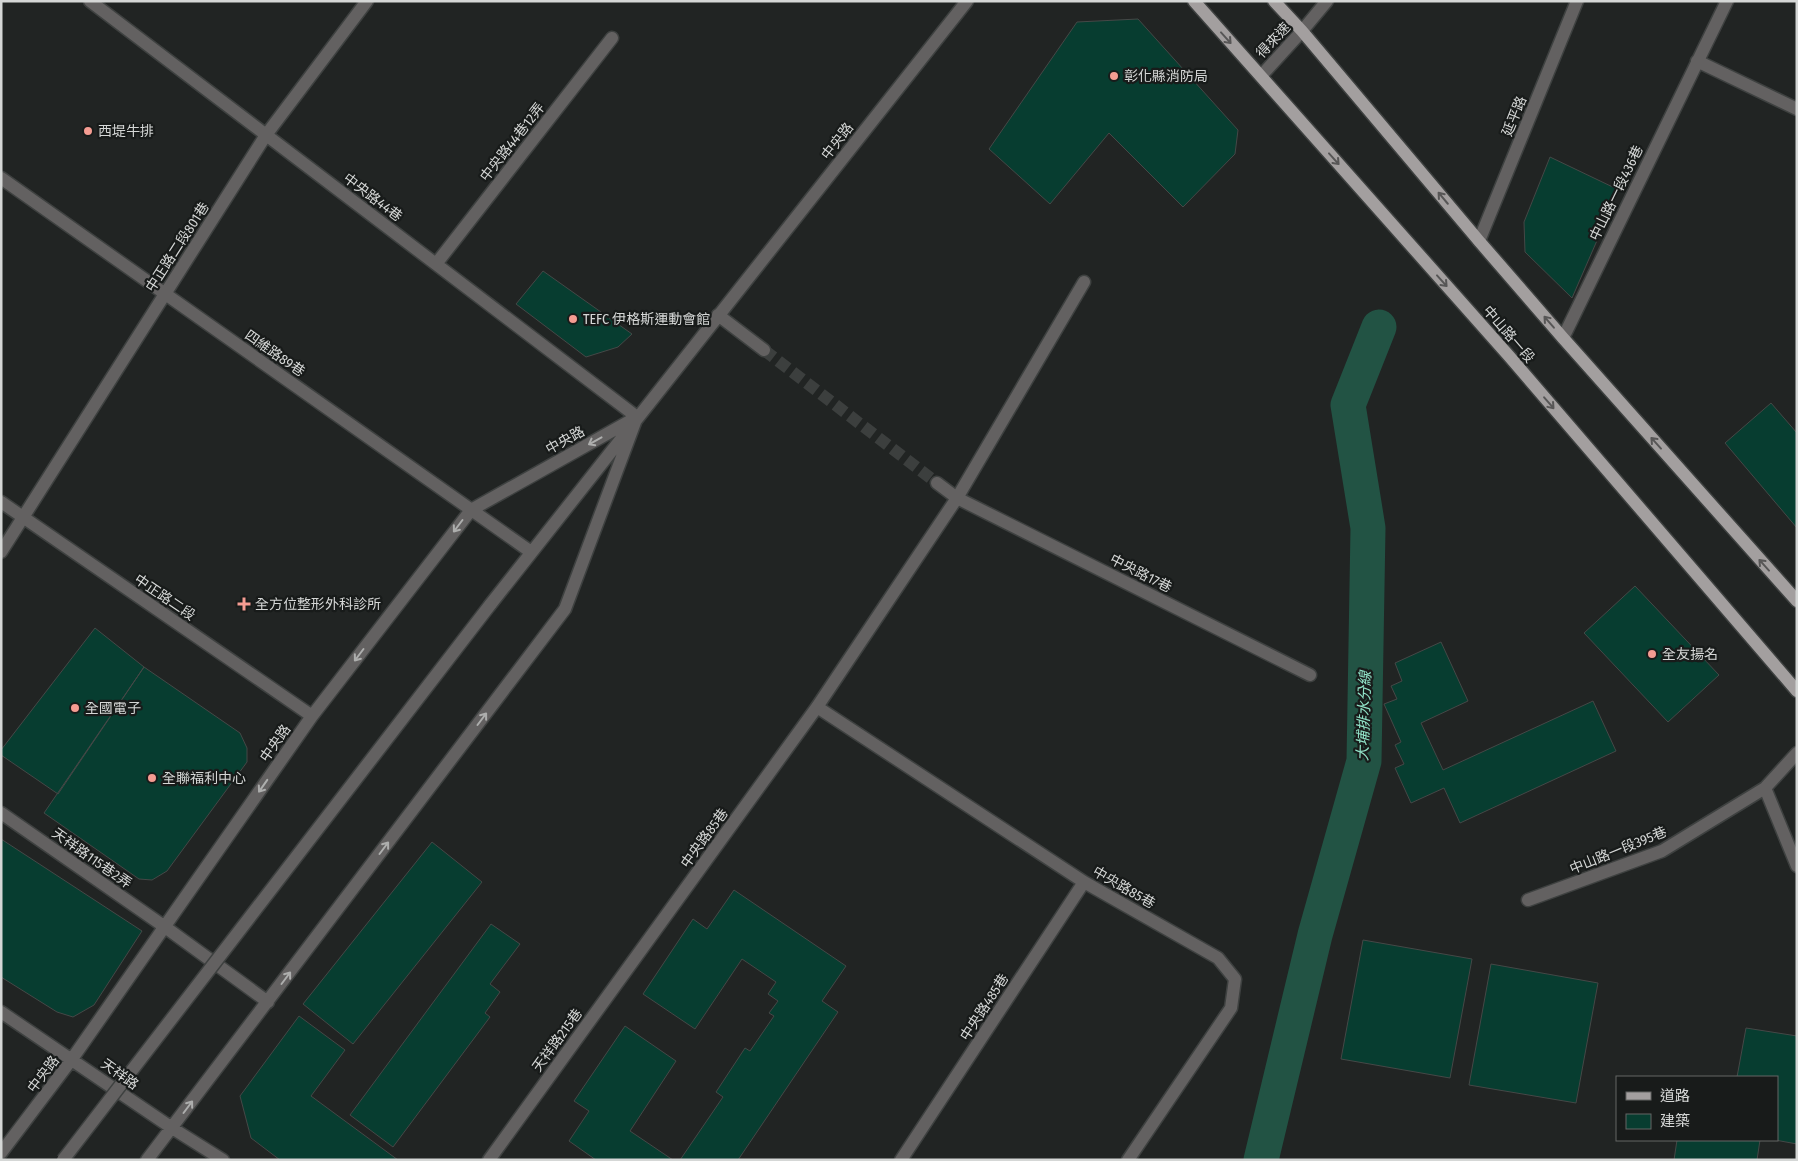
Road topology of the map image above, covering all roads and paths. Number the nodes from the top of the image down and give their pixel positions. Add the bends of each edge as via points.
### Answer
1 (90, 1) edge
2 (367, 1) edge
3 (967, 1) edge
4 (1194, 1) edge
5 (1274, 1) edge
6 (1327, 1) edge
7 (1577, 1) edge
8 (1727, 1) edge
9 (1302, 31) junction
10 (612, 38) dead end
11 (1697, 61) junction
12 (1261, 76) junction
13 (1797, 109) edge
14 (266, 135) junction
15 (1, 178) edge
16 (1479, 241) junction
17 (436, 264) junction
18 (1084, 282) dead end
19 (164, 294) junction
20 (718, 316) junction
21 (1563, 338) junction
22 (764, 350) tunnel mouth
23 (637, 417) junction
24 (937, 483) tunnel mouth
25 (957, 498) junction
26 (1, 502) edge
27 (470, 510) junction
28 (23, 517) junction
29 (1, 552) edge
30 (530, 552) junction
31 (1797, 601) edge
32 (1310, 675) dead end
33 (1797, 691) edge
34 (817, 707) junction
35 (312, 716) junction
36 (1797, 753) edge
37 (1765, 788) junction
38 (1, 813) edge
39 (1797, 866) edge
40 (1084, 882) junction
41 (1528, 900) dead end
42 (165, 927) junction
43 (650, 938) joint
44 (268, 1002) junction
45 (1, 1012) edge
46 (72, 1059) junction
47 (172, 1128) junction
48 (1, 1154) edge
49 (904, 1154) edge
50 (63, 1160) edge
51 (147, 1160) edge
52 (223, 1160) edge
53 (489, 1160) edge
54 (1128, 1160) edge

1 - 14 street, 中央路44巷
2 - 14 street, 中正路二段801巷
3 - 20 street, 中央路
4 -> 12 main road, 中山路一段
5 - 9 main road
6 - 9 street, 得來速
7 - 16 street, 延平路
8 - 11 street, 中山路一段436巷
9 - 12 street, 得來速
16 -> 9 main road
10 - 17 street, 中央路44巷12弄
11 - 13 street
11 - 21 street, 中山路一段436巷
12 -> 33 main road, 中山路一段 via 1509,356
14 - 17 street, 中央路44巷
14 - 19 street, 中正路二段801巷
15 - 19 street, 四維路89巷
21 -> 16 main road
17 - 23 street, 中央路44巷
18 - 25 street
19 - 27 street, 四維路89巷
19 - 28 street, 中正路二段801巷
20 - 22 street
20 - 23 street, 中央路
31 -> 21 main road
23 -> 27 street, 中央路
23 - 30 street, 中央路
44 -> 23 street, 中央路 via 565,609
24 - 25 street, 中央路17巷
25 - 32 street, 中央路17巷
25 - 34 street, 中央路85巷
26 - 28 street, 中正路二段
27 - 30 street, 四維路89巷
27 -> 35 street, 中央路
28 - 29 street, 中正路二段801巷
28 - 35 street, 中正路二段
30 - 50 street, 中央路, bridge
34 - 40 street, 中央路85巷
34 - 43 street, 中央路85巷
35 -> 42 street, 中央路
36 - 37 street, 中山路一段395巷
37 - 39 street
37 - 41 street, 中山路一段395巷 via 1662,851
38 - 42 street, 天祥路115巷2弄
40 - 49 street, 中央路485巷
40 - 54 street, 中央路85巷 via 1218,958 1235,979 1231,1008
42 - 44 street, 天祥路115巷2弄
42 - 46 street, 中央路
43 - 53 street, 天祥路215巷
47 -> 44 street, 中央路
45 - 46 street, 天祥路
46 - 47 street, 天祥路
46 - 48 street, 中央路
47 - 51 street, 中央路
47 - 52 street, 天祥路

